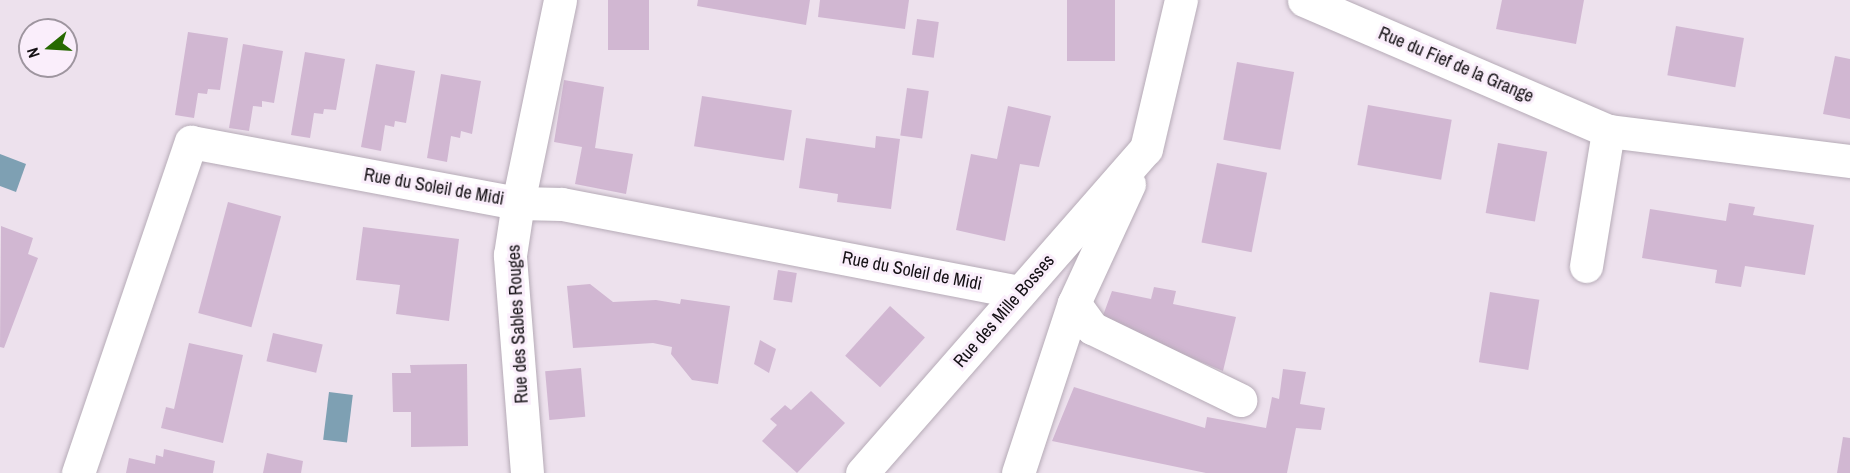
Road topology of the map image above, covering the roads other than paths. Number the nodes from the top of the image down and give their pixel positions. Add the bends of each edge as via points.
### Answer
1 (560, 0) edge
2 (1180, 0) edge
3 (1304, 0) edge
4 (1608, 131) junction
5 (1146, 149) junction
6 (1850, 160) edge
7 (518, 203) junction
8 (1586, 266) dead end
9 (1020, 292) junction
10 (1074, 303) junction
11 (1240, 400) dead end
12 (78, 473) edge
13 (527, 473) edge
14 (862, 473) edge
15 (1018, 473) edge

1 - 7 street, Rue des Sables Rouges
2 - 5 street, Rue des Mille Bosses
3 - 4 street, Rue du Fief de la Grange
4 - 6 street, Rue du Fief de la Grange
4 - 8 street
5 - 9 street, Rue des Mille Bosses
5 - 10 street, Rue des Mille Bosses
7 - 9 street, Rue du Soleil de Midi via 562,204
7 - 12 street, Rue du Soleil de Midi via 191,142
7 - 13 street, Rue des Sables Rouges via 510,255
9 - 14 street, Rue des Mille Bosses
10 - 11 street via 1092,328
10 - 15 street, Rue des Mille Bosses

